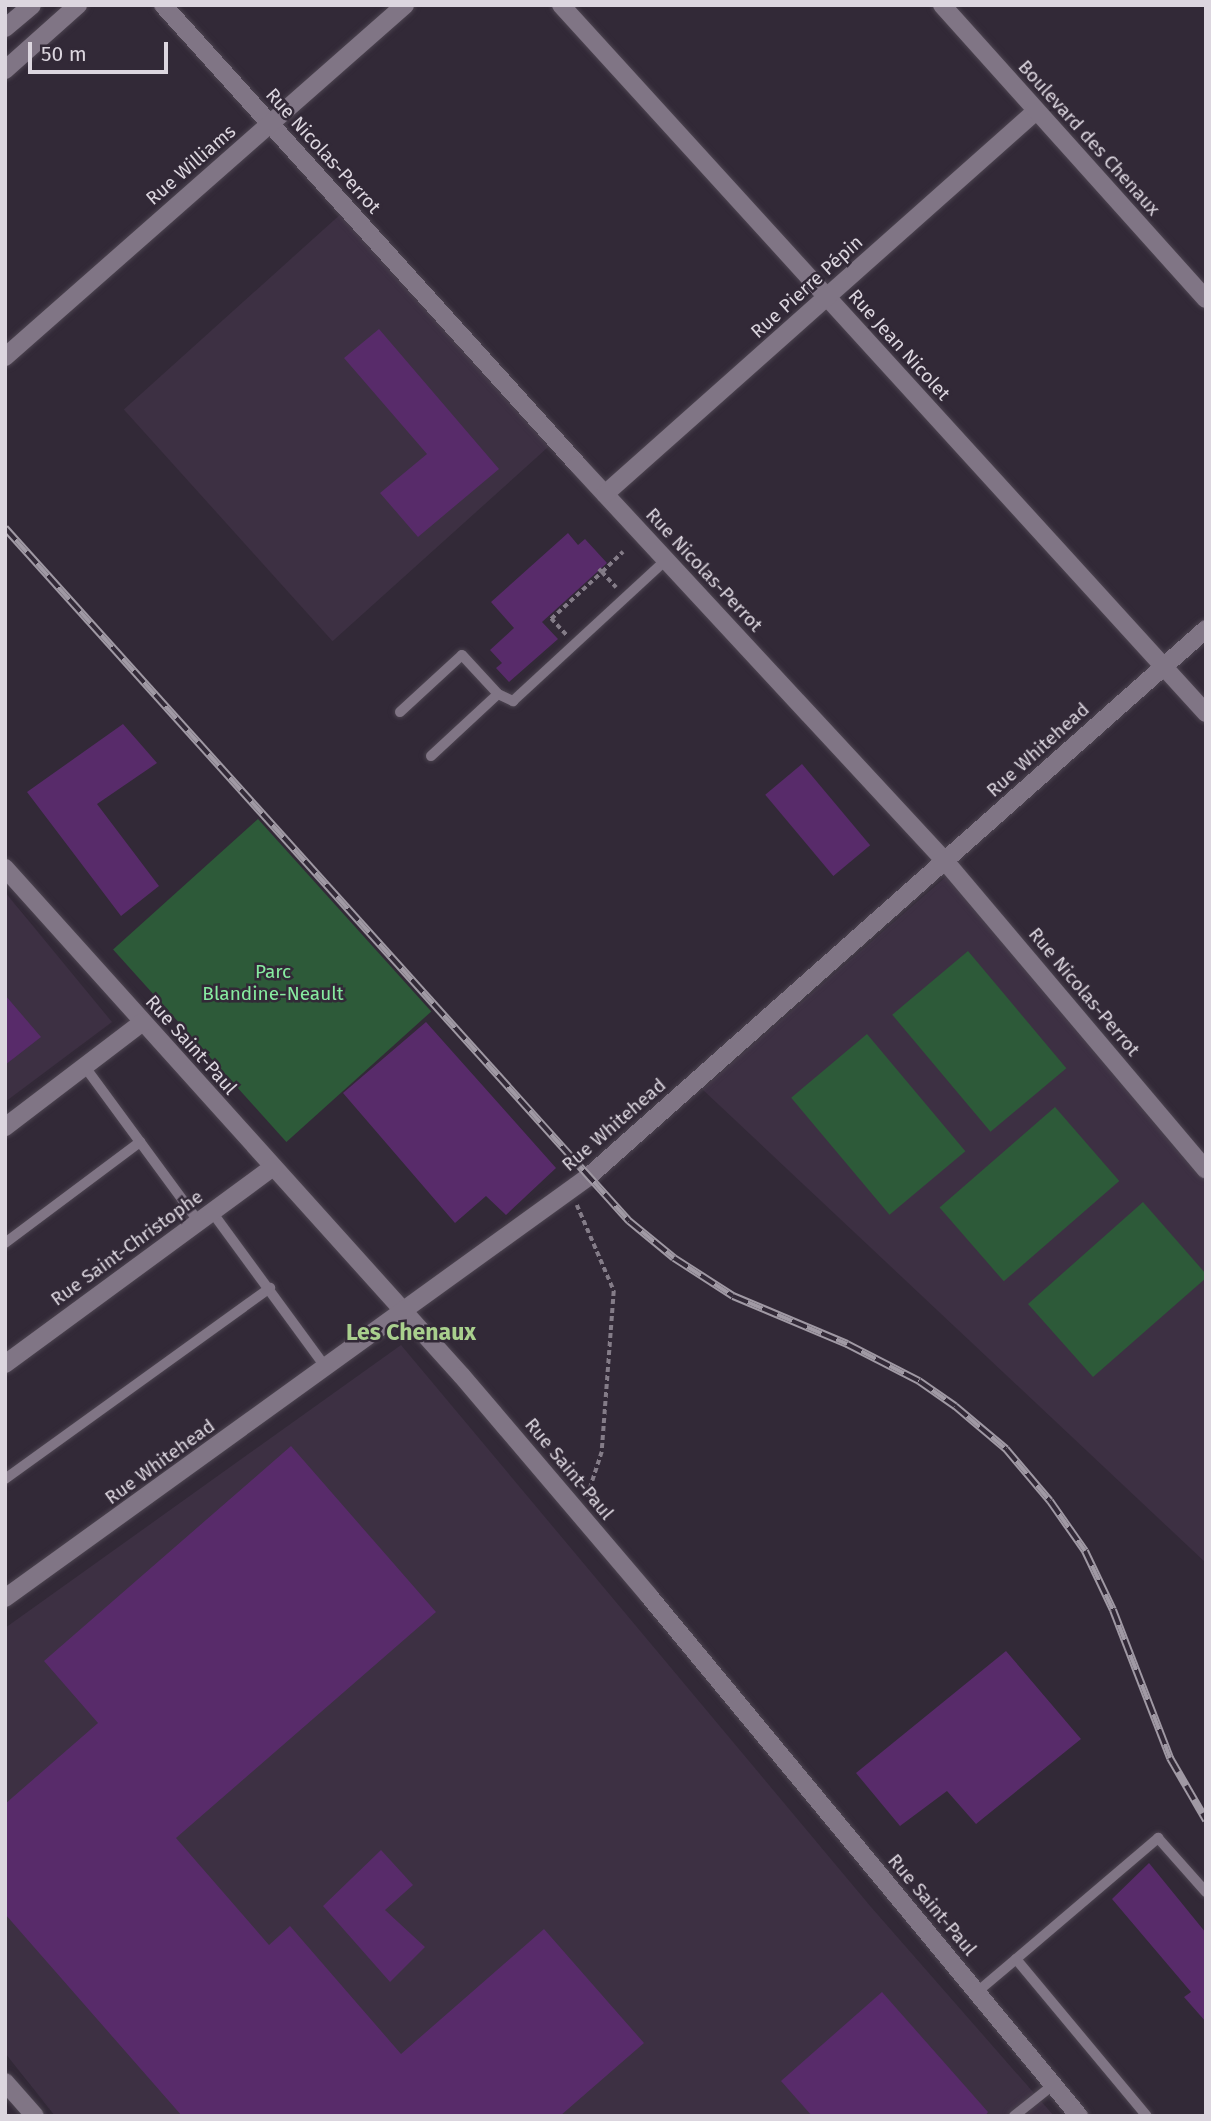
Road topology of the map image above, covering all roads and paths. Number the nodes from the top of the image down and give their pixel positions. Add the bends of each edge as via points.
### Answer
1 (32, 5) edge
2 (78, 5) edge
3 (163, 5) edge
4 (405, 5) edge
5 (561, 5) edge
6 (942, 5) edge
7 (5, 28) edge
8 (5, 70) edge
9 (1037, 111) junction
10 (271, 123) junction
11 (827, 297) junction
12 (1206, 299) edge
13 (5, 357) edge
14 (605, 494) junction
15 (623, 552) dead end
16 (666, 560) junction
17 (601, 571) junction
18 (626, 597) junction
19 (1206, 629) edge
20 (569, 638) dead end
21 (1164, 667) junction
22 (498, 694) junction
23 (400, 712) dead end
24 (1206, 713) edge
25 (431, 756) dead end
26 (945, 861) junction
27 (5, 868) edge
28 (143, 1023) junction
29 (85, 1067) junction
30 (5, 1127) edge
31 (140, 1142) junction
32 (273, 1167) junction
33 (1206, 1170) edge
34 (571, 1190) junction
35 (205, 1217) junction
36 (5, 1243) edge
37 (270, 1288) junction
38 (404, 1311) junction
39 (5, 1363) edge
40 (326, 1368) junction
41 (5, 1479) edge
42 (582, 1517) junction
43 (5, 1598) edge
44 (1206, 1892) edge
45 (1016, 1959) junction
46 (977, 1992) junction
47 (5, 2082) edge
48 (1053, 2085) junction
49 (35, 2116) edge
50 (1014, 2116) edge
51 (1079, 2116) edge
52 (1147, 2116) edge

1 - 7 street
2 - 8 street
3 - 10 street, Rue Nicolas-Perrot
4 - 10 street, Rue Williams
5 - 11 street, Rue Jean Nicolet
6 - 9 street, Boulevard des Chenaux
9 - 11 street, Rue Pierre Pépin
9 - 12 street, Boulevard des Chenaux
10 - 13 street, Rue Williams
10 - 14 street, Rue Nicolas-Perrot
11 - 14 street, Rue Pierre Pépin
11 - 21 street, Rue Jean Nicolet
14 - 16 street, Rue Nicolas-Perrot
15 - 17 path
16 - 18 lane
16 - 26 street, Rue Nicolas-Perrot
17 - 18 path
17 - 20 path via 551,619
18 - 22 lane via 513,701
19 - 21 street, Rue Whitehead
21 - 24 street, Rue Jean Nicolet
21 - 26 street, Rue Whitehead
22 - 23 lane via 462,655
22 - 25 lane
26 - 33 street, Rue Nicolas-Perrot
26 - 34 street, Rue Whitehead
27 - 28 street, Rue Saint-Paul
28 - 29 street
28 - 32 street, Rue Saint-Paul
29 - 30 street
29 - 31 lane
31 - 35 lane
31 - 36 lane
32 - 35 street, Rue Saint-Christophe
32 - 38 street, Rue Saint-Paul
34 - 38 street, Rue Whitehead
34 - 42 path via 614,1291 602,1452
35 - 37 lane
35 - 39 street, Rue Saint-Christophe
37 - 40 lane
37 - 41 lane
38 - 40 street, Rue Whitehead
38 - 42 street, Rue Saint-Paul
40 - 43 street, Rue Whitehead
42 - 46 street, Rue Saint-Paul
44 - 45 lane via 1158,1838
45 - 46 lane
45 - 52 lane
46 - 48 street, Rue Saint-Paul
47 - 49 street
48 - 50 lane
48 - 51 street, Rue Saint-Paul

